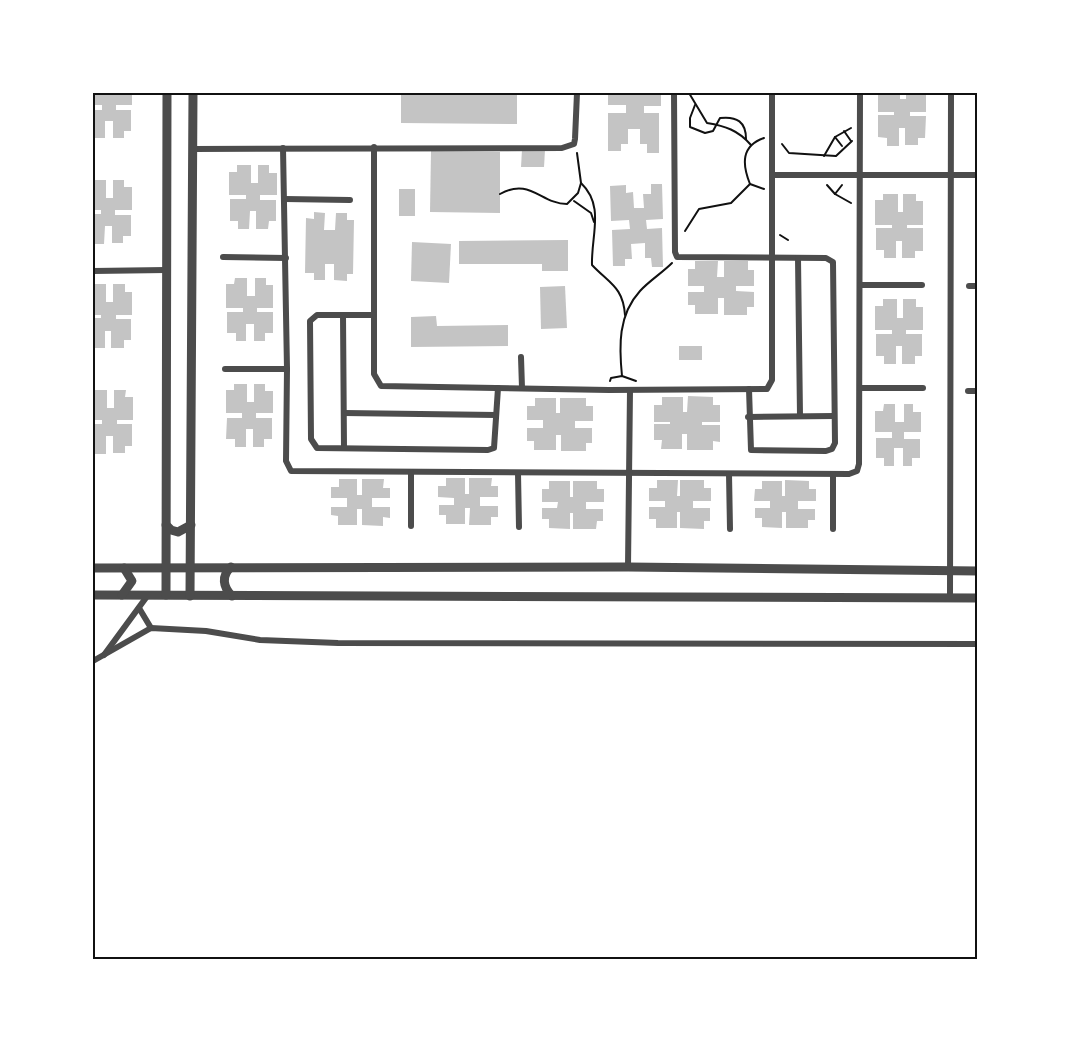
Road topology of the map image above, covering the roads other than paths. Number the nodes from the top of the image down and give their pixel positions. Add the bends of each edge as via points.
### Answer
1 (167, 93) edge
2 (193, 93) edge
3 (578, 93) edge
4 (674, 93) edge
5 (772, 93) edge
6 (860, 93) edge
7 (951, 93) edge
8 (374, 147) junction
9 (283, 148) junction
10 (193, 149) junction
11 (860, 174) junction
12 (772, 175) junction
13 (950, 175) junction
14 (978, 175) edge
15 (285, 199) junction
16 (350, 200) dead end
17 (223, 257) dead end
18 (286, 258) junction
19 (772, 258) junction
20 (798, 258) junction
21 (166, 270) junction
22 (93, 271) edge
23 (860, 285) junction
24 (921, 285) dead end
25 (969, 286) dead end
26 (978, 286) edge
27 (343, 315) junction
28 (373, 315) junction
29 (521, 357) dead end
30 (225, 369) dead end
31 (287, 369) junction
32 (498, 388) junction
33 (522, 388) junction
34 (860, 388) junction
35 (923, 388) dead end
36 (749, 389) junction
37 (630, 390) junction
38 (968, 391) dead end
39 (978, 391) edge
40 (344, 414) junction
41 (496, 415) junction
42 (800, 416) junction
43 (834, 416) junction
44 (748, 417) junction
45 (344, 448) junction
46 (411, 472) junction
47 (518, 473) junction
48 (627, 473) junction
49 (729, 474) junction
50 (833, 474) junction
51 (166, 525) junction
52 (190, 525) junction
53 (411, 526) dead end
54 (519, 527) dead end
55 (730, 529) dead end
56 (833, 529) dead end
57 (190, 567) junction
58 (231, 567) junction
59 (628, 567) junction
60 (93, 568) edge
61 (124, 568) junction
62 (166, 568) junction
63 (950, 571) junction
64 (978, 571) edge
65 (93, 595) edge
66 (122, 595) junction
67 (148, 595) junction
68 (166, 595) junction
69 (190, 596) junction
70 (232, 596) junction
71 (950, 598) junction
72 (978, 598) edge
73 (139, 608) junction
74 (151, 628) junction
75 (978, 644) edge
76 (102, 658) junction
77 (93, 661) edge

1 - 21 street
2 - 10 street
3 - 8 street via 574,144 562,148
4 - 19 street via 677,257
5 - 12 street
6 - 11 street
7 - 13 street
8 - 9 street
8 - 28 street
9 - 10 street
9 - 15 street
10 - 52 street
11 - 12 street
11 - 13 street
11 - 23 street
12 - 19 street
13 - 14 street
13 - 63 street
15 - 16 street
15 - 18 street
17 - 18 street
18 - 31 street
19 - 20 street
19 - 36 street via 772,380 767,389
20 - 42 street
20 - 43 street via 826,258 833,262
21 - 22 street
21 - 51 street
23 - 24 street
23 - 34 street
25 - 26 street
27 - 28 street
27 - 40 street
27 - 45 street via 317,315 310,321 310,439 317,448
28 - 32 street via 374,374 381,386
29 - 33 street
30 - 31 street
31 - 46 street via 289,470
32 - 33 street
32 - 41 street
33 - 37 street
34 - 35 street
34 - 50 street via 859,469
36 - 37 street
36 - 44 street
37 - 48 street
38 - 39 street
40 - 41 street
40 - 45 street
41 - 45 street via 496,444 488,450
42 - 43 street
42 - 44 street
43 - 44 street via 835,443 826,452 751,450
46 - 47 street
46 - 53 street
47 - 48 street
47 - 54 street
48 - 49 street
48 - 59 street
49 - 50 street
49 - 55 street
50 - 56 street
51 - 52 street via 178,532
51 - 62 street
52 - 57 street
57 - 58 street
57 - 62 street
57 - 69 street
58 - 59 street
58 - 70 street via 224,579
59 - 63 street
60 - 61 street
61 - 62 street
61 - 66 street via 132,581
62 - 68 street
63 - 64 street
63 - 71 street
65 - 66 street
66 - 67 street
67 - 68 street
67 - 73 street
68 - 69 street
69 - 70 street
70 - 71 street
71 - 72 street
73 - 74 street
73 - 76 street
74 - 75 street via 260,640 338,643
74 - 76 street
76 - 77 street

